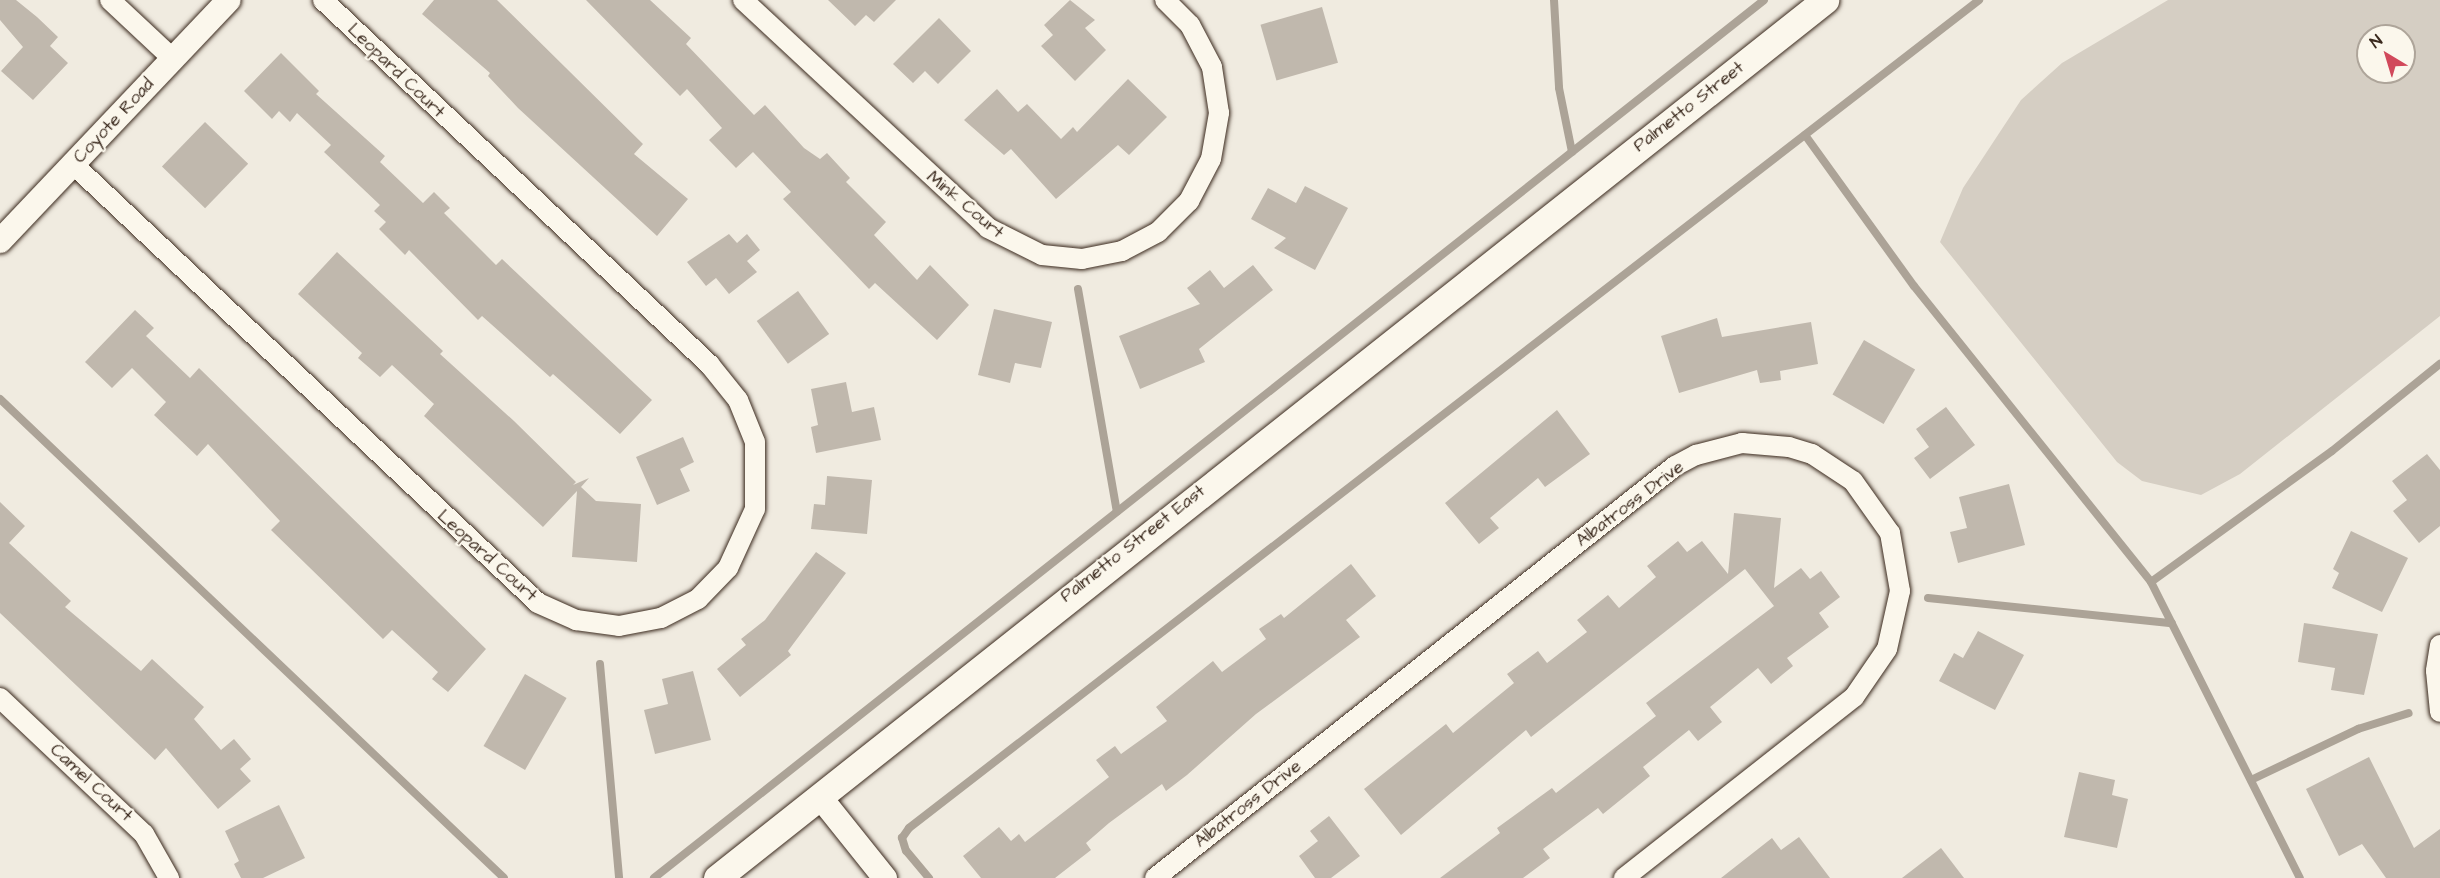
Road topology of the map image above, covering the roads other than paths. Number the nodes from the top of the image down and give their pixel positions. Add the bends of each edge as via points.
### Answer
1 (110, 0) edge
2 (229, 0) edge
3 (323, 0) edge
4 (743, 0) edge
5 (1165, 0) edge
6 (1825, 0) edge
7 (173, 59) junction
8 (73, 164) junction
9 (1553, 214) joint
10 (0, 242) edge
11 (2440, 645) edge
12 (0, 698) edge
13 (2440, 712) edge
14 (820, 797) junction
15 (169, 878) edge
16 (717, 878) edge
17 (885, 878) edge
18 (1155, 878) edge
19 (1624, 878) edge

1 - 7 street
2 - 7 street, Coyote Road
3 - 8 street, Leopard Court via 710,365 738,400 755,442 755,509 728,568 698,598 661,618 619,626 576,620 538,603
4 - 5 street, Mink Court via 988,228 1042,255 1082,259 1122,251 1158,232 1190,201 1211,159 1219,113 1212,67 1190,25
6 - 9 main road, Palmetto Street
7 - 8 street, Coyote Road
8 - 10 street, Coyote Road
9 - 14 main road, Palmetto Street East
11 - 13 street via 2436,671
12 - 15 street, Camel Court via 144,834
14 - 16 main road, Palmetto Street East
14 - 17 street
18 - 19 street, Albatross Drive via 1676,466 1708,451 1742,443 1789,447 1812,454 1853,481 1890,533 1900,591 1887,649 1854,697

